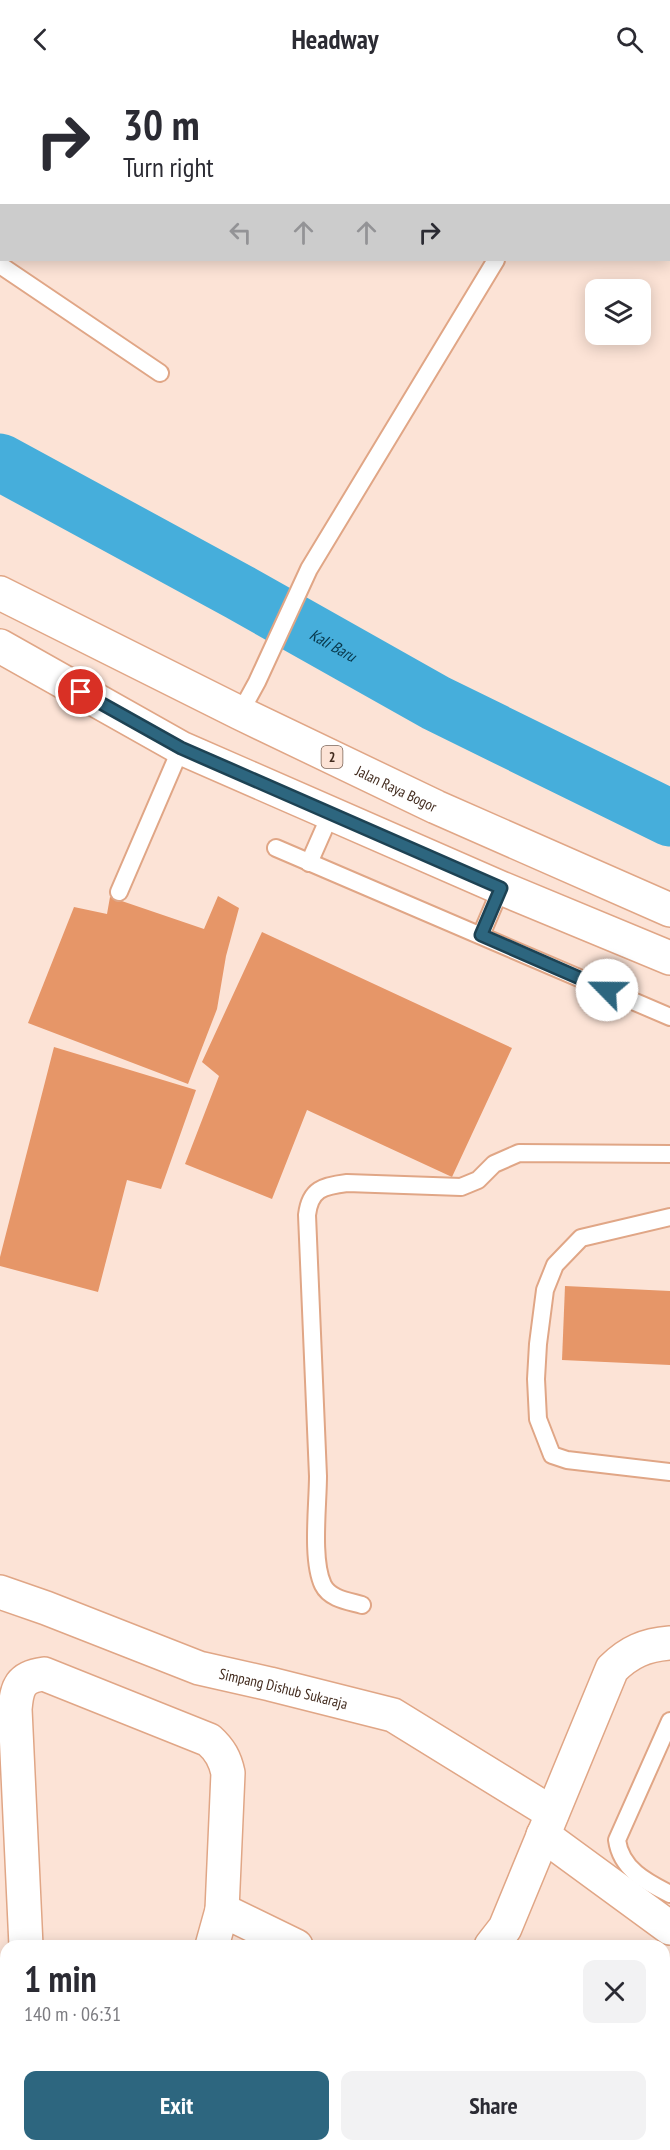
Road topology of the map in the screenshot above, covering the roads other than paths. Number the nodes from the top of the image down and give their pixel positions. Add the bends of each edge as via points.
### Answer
1 (495, 261) edge
2 (0, 265) edge
3 (160, 373) dead end
4 (0, 593) edge
5 (0, 646) edge
6 (240, 713) junction
7 (181, 748) junction
8 (331, 813) junction
9 (276, 848) dead end
10 (309, 863) junction
11 (501, 888) junction
12 (119, 892) dead end
13 (670, 910) edge
14 (481, 935) junction
15 (670, 958) edge
16 (670, 1017) edge
17 (670, 1154) edge
18 (670, 1217) edge
19 (670, 1472) edge
20 (0, 1592) edge
21 (362, 1605) dead end
22 (670, 1643) edge
23 (670, 1721) edge
24 (548, 1824) junction
25 (670, 1894) edge
26 (222, 1910) junction
27 (670, 1928) edge
28 (26, 1940) edge
29 (214, 1940) edge
30 (284, 1940) edge
31 (500, 1940) edge

1 - 6 lane via 309,569
2 - 3 lane
4 - 6 main road, Jalan Raya Bogor / 2
5 - 7 main road
6 - 13 main road, Jalan Raya Bogor / 2 via 436,807
7 - 8 main road
7 - 12 lane
8 - 10 lane
8 - 11 main road
9 - 10 lane
10 - 14 lane
11 - 14 lane
11 - 15 main road
14 - 16 lane
17 - 21 lane via 519,1154 494,1164 478,1180 461,1187 347,1182 328,1185 315,1194 307,1215 319,1576 332,1596
18 - 19 lane via 581,1238 555,1264 546,1290 536,1379 538,1419 552,1455
20 - 24 main road, Simpang Dishub Sukaraja via 199,1668 393,1715
22 - 24 main road via 639,1649 624,1656 612,1670
23 - 25 lane via 617,1840 619,1853 630,1868
24 - 27 main road, Simpang Dishub Sukaraja
24 - 31 main road
26 - 28 main road via 228,1773 216,1746 44,1674 29,1676 16,1694 15,1709
26 - 29 main road
26 - 30 main road

